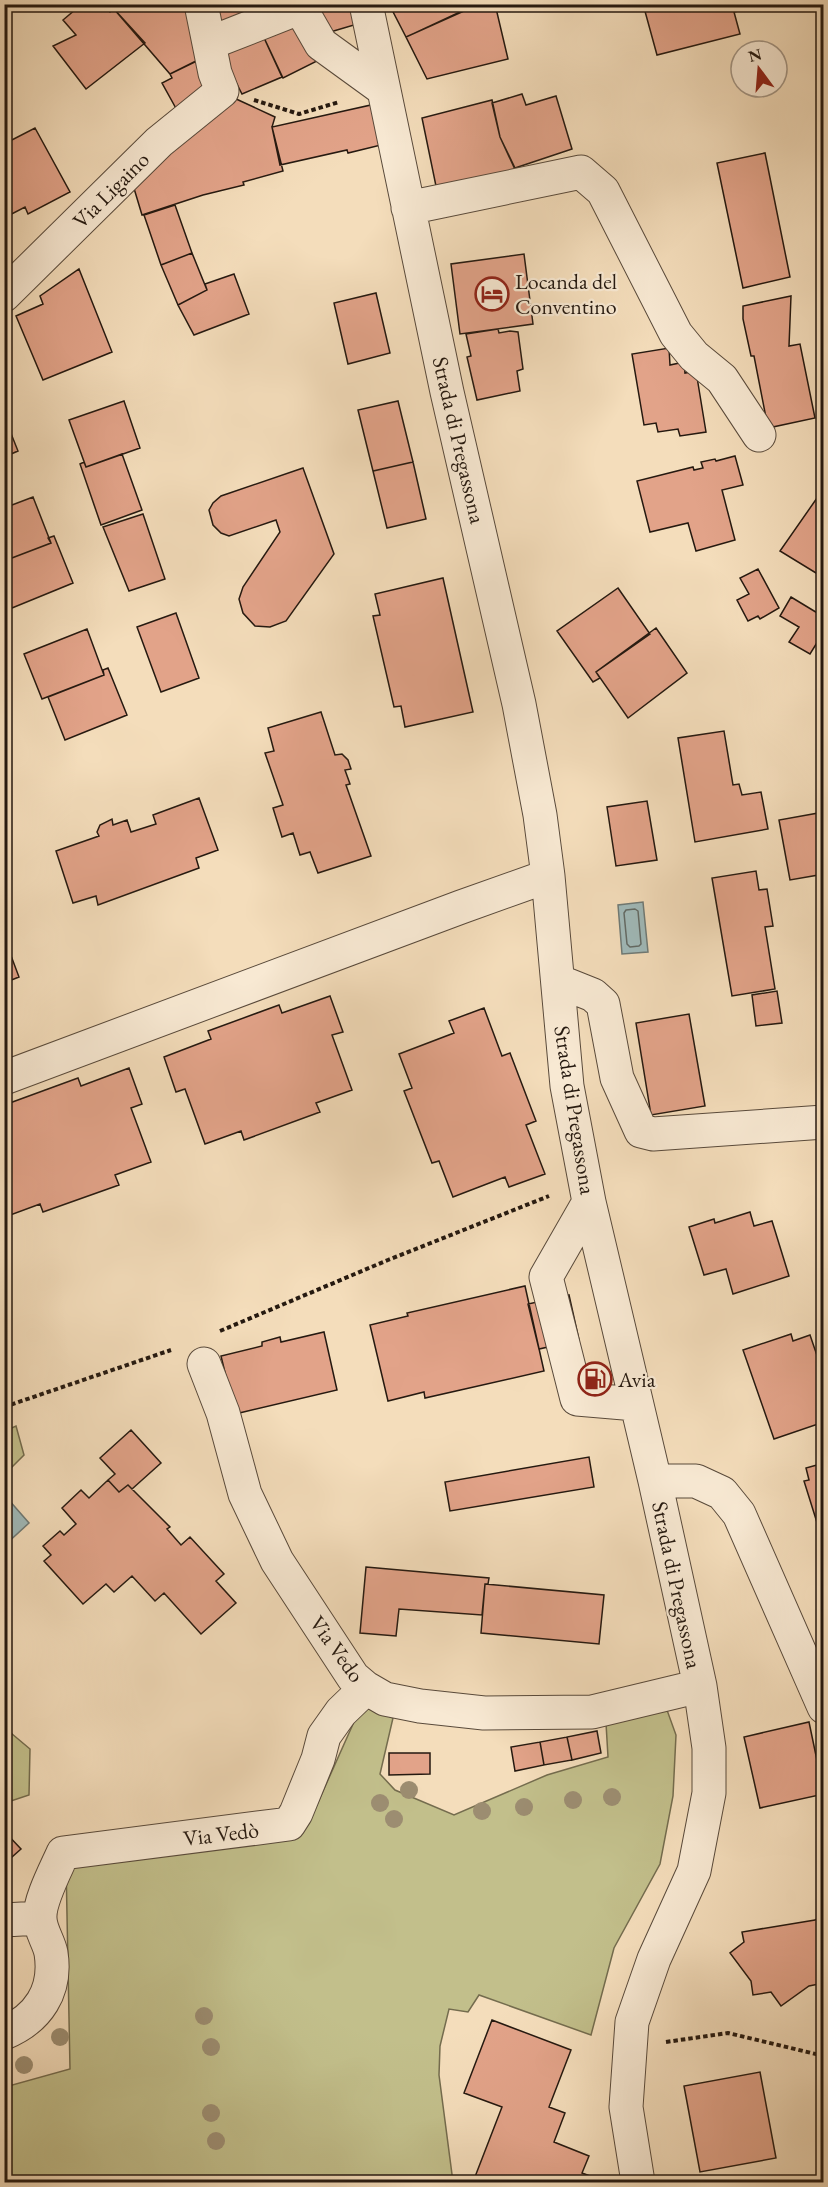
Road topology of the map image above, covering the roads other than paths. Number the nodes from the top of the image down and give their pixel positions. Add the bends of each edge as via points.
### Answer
1 (201, 4) edge
2 (366, 4) edge
3 (298, 6) edge
4 (210, 43) junction
5 (383, 88) junction
6 (408, 208) junction
7 (4, 295) edge
8 (759, 435) dead end
9 (548, 876) junction
10 (558, 981) junction
11 (4, 1078) edge
12 (824, 1122) edge
13 (587, 1192) junction
14 (204, 1364) dead end
15 (636, 1404) junction
16 (655, 1481) junction
17 (700, 1686) junction
18 (366, 1689) junction
19 (824, 1707) edge
20 (40, 1918) junction
21 (4, 1920) edge
22 (4, 2033) edge
23 (638, 2182) edge

1 - 4 street
2 - 5 street, Strada di Pregassona
3 - 4 street
3 - 5 street via 321,44
4 - 7 street, Via Ligaino via 222,91 159,142
5 - 6 street, Strada di Pregassona
6 - 8 street via 581,172 603,191 676,334 694,356 722,379
6 - 9 street, Strada di Pregassona via 519,704
9 - 10 street, Strada di Pregassona
9 - 11 street
10 - 12 street, Strada di Pregassona via 593,995 603,1004 617,1078 641,1131 653,1134
10 - 13 street, Strada di Pregassona via 567,1086
13 - 15 street, Strada di Pregassona
13 - 15 street via 546,1277 577,1399
14 - 18 street, Via Vedo via 223,1413 245,1494 277,1561 352,1677
15 - 16 street, Strada di Pregassona
16 - 17 street, Strada di Pregassona
16 - 19 street via 696,1481 722,1493 740,1514
17 - 18 street, Via Vedo via 592,1712 484,1713 385,1699
17 - 23 street, Strada di Pregassona via 709,1748 709,1793 694,1871 654,1959 632,2022 626,2107
18 - 20 street, Via Vedò via 341,1712 324,1736 297,1813 289,1824 63,1853 48,1885
20 - 21 street
20 - 22 street via 51,1953 48,1994 38,2010

